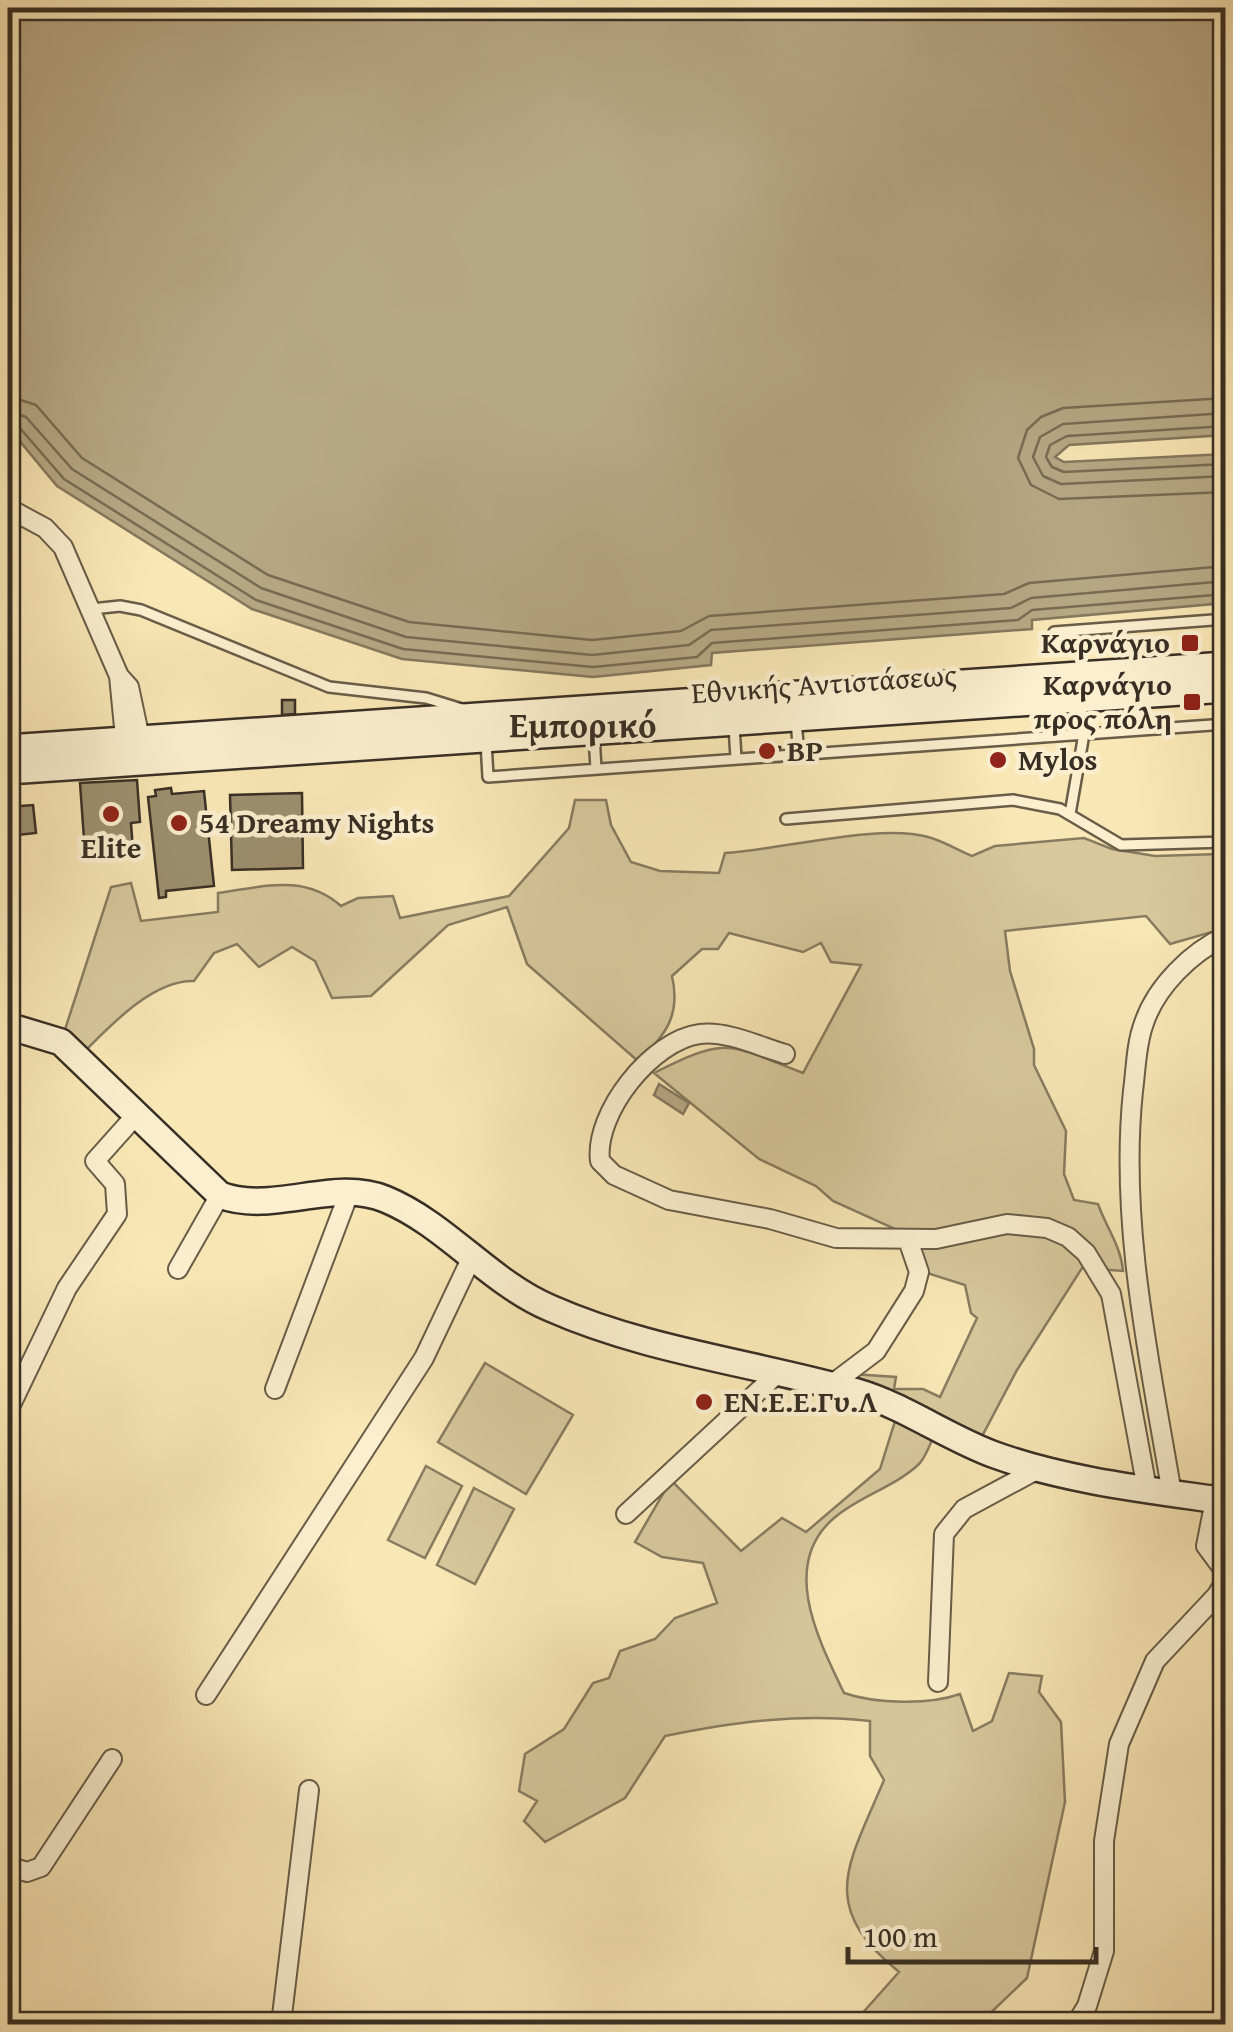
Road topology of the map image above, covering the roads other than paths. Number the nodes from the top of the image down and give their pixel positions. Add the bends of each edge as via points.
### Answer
1 (8, 508) edge
2 (92, 609) junction
3 (1226, 619) edge
4 (1054, 632) dead end
5 (1226, 665) edge
6 (1226, 688) edge
7 (1081, 698) junction
8 (796, 718) junction
9 (734, 722) junction
10 (1226, 724) edge
11 (484, 728) junction
12 (594, 732) junction
13 (1084, 734) junction
14 (8, 748) edge
15 (134, 752) junction
16 (799, 754) junction
17 (736, 759) junction
18 (596, 770) junction
19 (8, 771) edge
20 (1070, 814) junction
21 (786, 818) dead end
22 (1226, 842) edge
23 (1226, 936) edge
24 (8, 1026) edge
25 (784, 1054) dead end
26 (137, 1114) junction
27 (349, 1194) junction
28 (220, 1195) junction
29 (908, 1240) junction
30 (472, 1259) junction
31 (178, 1269) dead end
32 (779, 1372) junction
33 (831, 1385) junction
34 (275, 1389) dead end
35 (8, 1411) edge
36 (1040, 1468) junction
37 (1160, 1491) junction
38 (1220, 1501) edge
39 (626, 1514) dead end
40 (1226, 1576) edge
41 (938, 1682) dead end
42 (206, 1695) dead end
43 (112, 1759) dead end
44 (309, 1790) dead end
45 (8, 1866) edge
46 (281, 2024) edge
47 (1076, 2024) edge

1 - 2 street via 59,542
2 - 11 lane via 136,609 329,687 426,698
2 - 15 street via 119,676
3 - 4 lane
5 - 11 main road, Εθνικής Αντιστάσεως
6 - 7 main road, Εθνικής Αντιστάσεως
7 - 8 main road, Εθνικής Αντιστάσεως
7 - 13 lane
8 - 9 main road, Εθνικής Αντιστάσεως
8 - 16 lane
9 - 12 main road, Εθνικής Αντιστάσεως
9 - 17 lane
10 - 13 lane
11 - 12 main road, Εθνικής Αντιστάσεως
11 - 15 main road, Εθνικής Αντιστάσεως
11 - 18 lane via 488,778
12 - 18 lane
13 - 16 lane
13 - 20 lane
14 - 15 main road, Εθνικής Αντιστάσεως
15 - 19 main road, Εθνικής Αντιστάσεως
16 - 17 lane
17 - 18 lane
20 - 21 lane via 1012,800
20 - 22 lane via 1121,845
23 - 37 street via 1180,969 1145,1020 1131,1114 1130,1192
24 - 26 main road via 60,1042
25 - 29 street via 711,1034 670,1044 628,1084 600,1146 600,1161 614,1175 670,1200 836,1238
26 - 28 main road
26 - 35 street via 95,1161 115,1184 117,1214 67,1288
27 - 28 main road via 249,1201
27 - 30 main road via 386,1200
27 - 34 street
28 - 31 street
29 - 33 street via 919,1272 914,1291 876,1351
29 - 37 street via 1007,1224 1047,1228 1086,1253 1118,1318
30 - 32 main road via 518,1292 580,1320
30 - 42 street via 424,1358
32 - 33 main road
32 - 39 street
33 - 36 main road
36 - 37 main road
36 - 41 street via 964,1509 944,1534
37 - 38 main road
38 - 40 street via 1206,1546
40 - 47 street via 1217,1595 1155,1661 1120,1744 1104,1840 1104,1951
43 - 45 street via 40,1868
44 - 46 street

